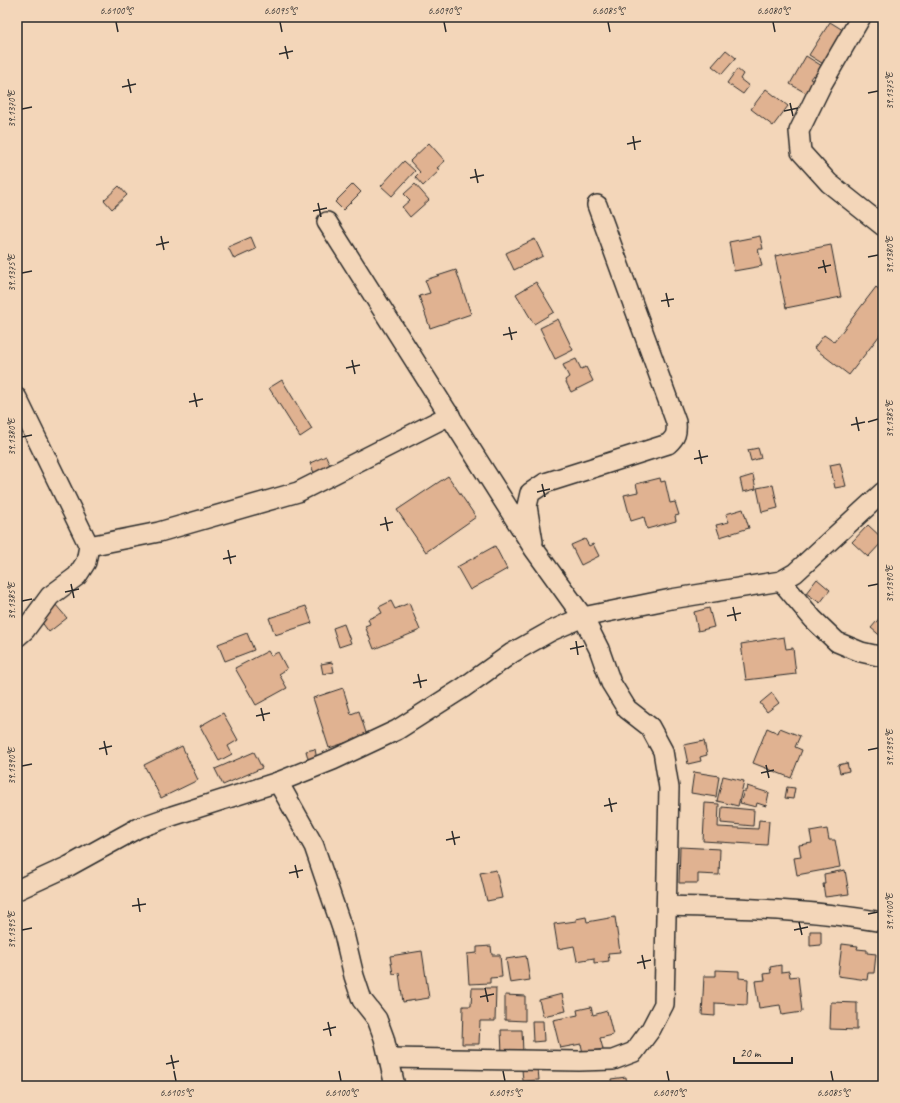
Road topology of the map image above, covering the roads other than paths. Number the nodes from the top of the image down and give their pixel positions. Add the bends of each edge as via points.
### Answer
1 (861, 17) edge
2 (597, 205) dead end
3 (326, 222) dead end
4 (883, 226) edge
5 (17, 398) edge
6 (450, 415) junction
7 (883, 492) edge
8 (89, 546) junction
9 (534, 549) junction
10 (781, 581) junction
11 (583, 618) junction
12 (17, 637) edge
13 (883, 656) edge
14 (278, 782) junction
15 (17, 890) edge
16 (667, 906) junction
17 (883, 922) edge
18 (389, 1058) junction
19 (395, 1086) edge

1 - 4 street via 822,84 799,131 801,152 829,183
2 - 9 street via 676,422 677,432 668,444 545,483 530,494 527,506
3 - 6 street
5 - 8 street
6 - 8 street via 298,492 159,532
6 - 9 street
7 - 10 street via 800,569
8 - 12 street via 86,562 77,576 50,596
9 - 11 street
10 - 11 street via 671,599
10 - 13 street via 813,619 837,642 861,652
11 - 14 street via 551,631 512,653 397,730
11 - 16 street via 599,649 611,683 628,709 650,727 664,752 669,788
14 - 15 street via 138,828 69,866
14 - 18 street via 314,846 344,934 362,1000 377,1019
16 - 17 street via 768,909 853,916
16 - 18 street via 664,1004 651,1029 634,1052 613,1060 579,1061
18 - 19 street

